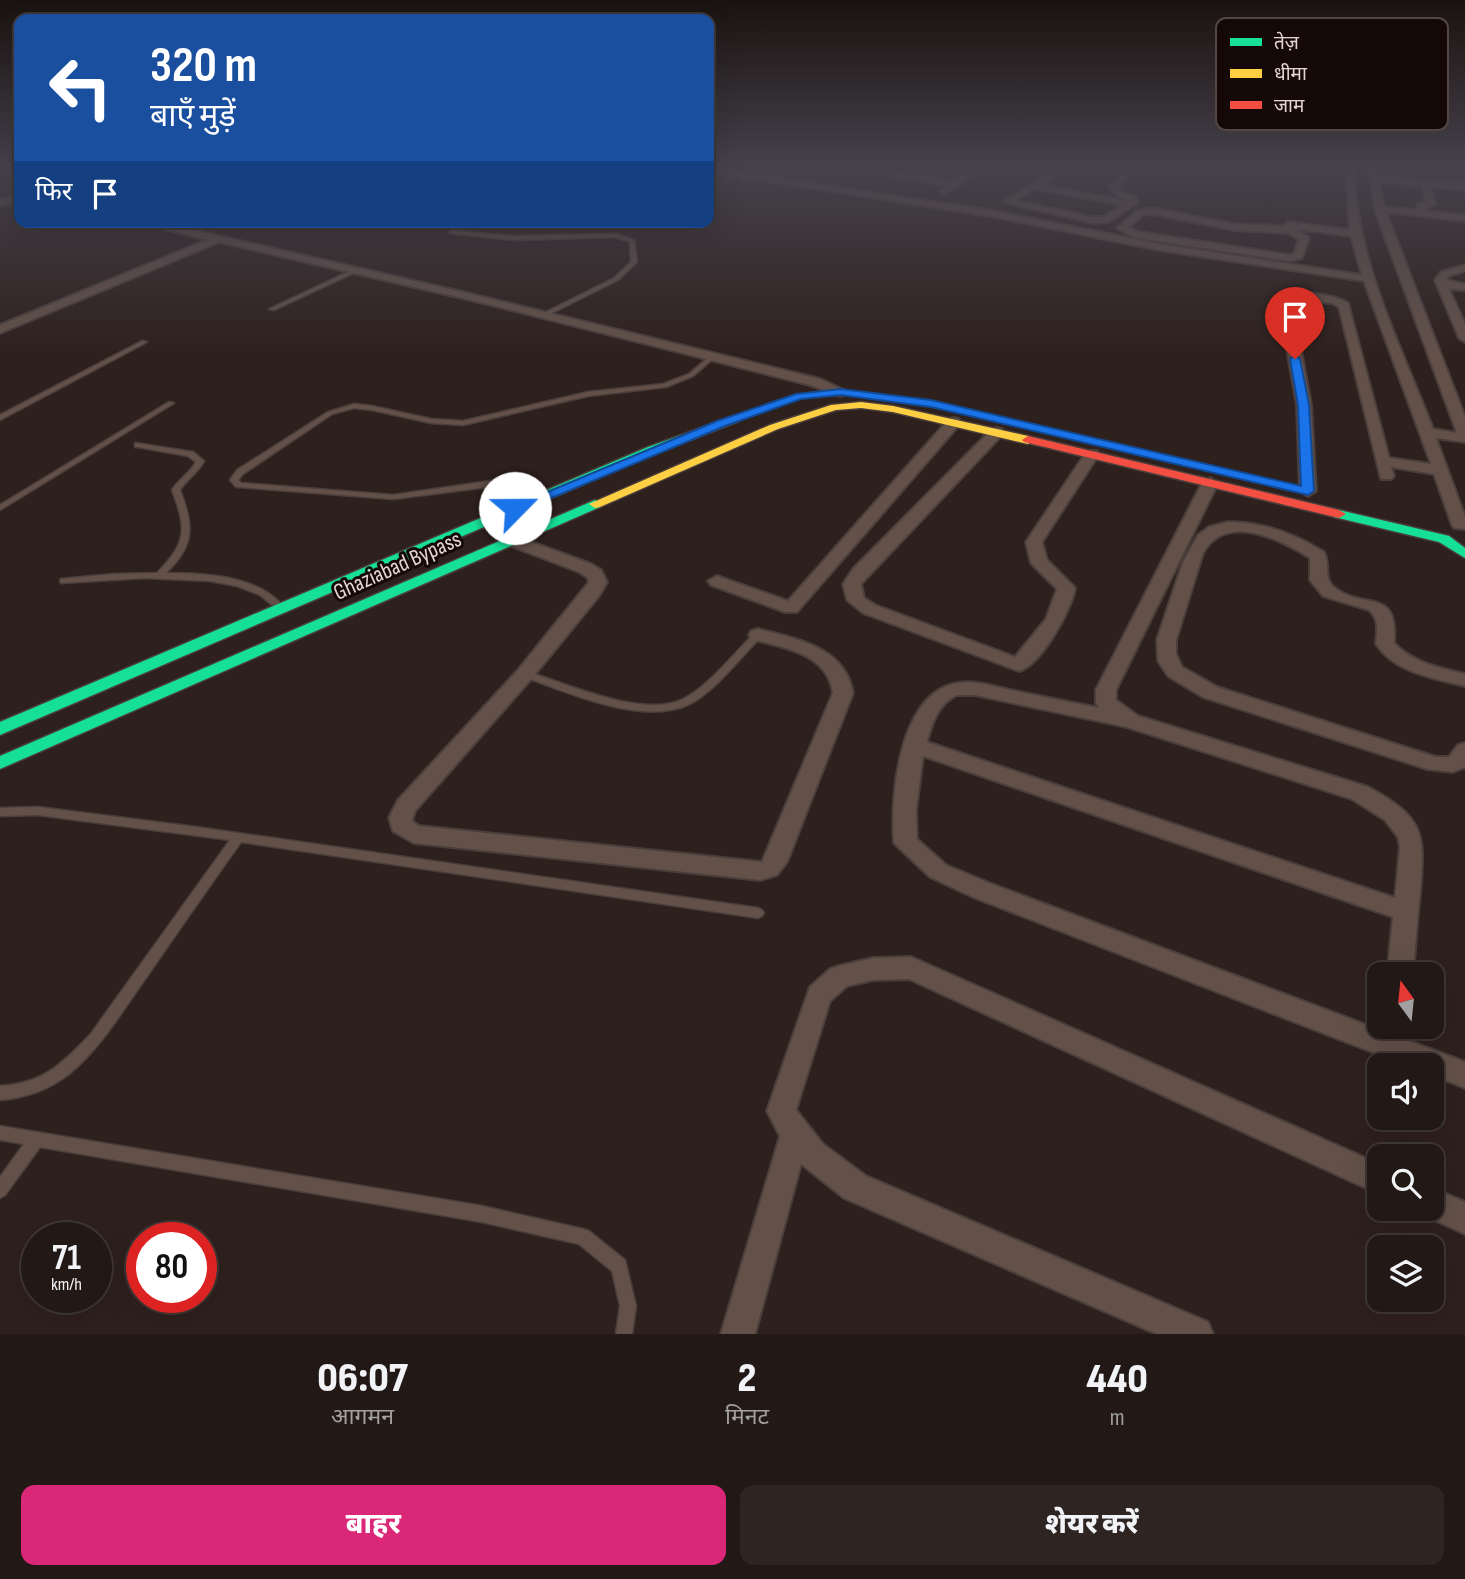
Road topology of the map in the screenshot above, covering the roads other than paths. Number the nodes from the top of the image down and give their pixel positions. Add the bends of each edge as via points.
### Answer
1 (175, 230) edge
2 (1076, 230) edge
3 (1127, 230) edge
4 (1285, 230) edge
5 (1298, 230) edge
6 (1361, 230) edge
7 (1378, 230) edge
8 (451, 232) dead end
9 (215, 240) junction
10 (1309, 240) joint
11 (1358, 240) junction
12 (1340, 244) dead end
13 (1465, 268) edge
14 (355, 271) junction
15 (1368, 279) junction
16 (1442, 285) junction
17 (1465, 287) edge
18 (272, 309) dead end
19 (544, 315) junction
20 (0, 329) edge
21 (1465, 338) edge
22 (144, 342) dead end
23 (712, 356) junction
24 (841, 392) junction
25 (800, 396) dead end
26 (171, 403) dead end
27 (747, 415) dead end
28 (0, 418) edge
29 (954, 422) junction
30 (1425, 427) junction
31 (1464, 431) edge
32 (997, 432) junction
33 (138, 445) dead end
34 (1091, 454) junction
35 (612, 467) junction
36 (1440, 470) junction
37 (1210, 483) junction
38 (490, 484) junction
39 (640, 484) junction
40 (567, 486) junction
41 (1308, 491) junction
42 (596, 503) junction
43 (523, 505) junction
44 (0, 508) edge
45 (1396, 511) dead end
46 (1457, 524) edge
47 (1444, 539) junction
48 (512, 540) junction
49 (1465, 554) edge
50 (160, 574) junction
51 (64, 581) dead end
52 (717, 581) dead end
53 (280, 607) junction
54 (758, 635) joint
55 (525, 674) junction
56 (1465, 680) edge
57 (1131, 721) junction
58 (0, 729) edge
59 (917, 746) junction
60 (1465, 750) edge
61 (0, 763) edge
62 (0, 812) edge
63 (238, 837) junction
64 (1405, 911) junction
65 (758, 912) dead end
66 (1400, 962) edge
67 (1367, 1027) edge
68 (1400, 1040) edge
69 (1465, 1075) edge
70 (0, 1093) edge
71 (0, 1133) edge
72 (794, 1137) junction
73 (37, 1139) junction
74 (1367, 1174) edge
75 (0, 1190) edge
76 (1444, 1208) edge
77 (1465, 1218) edge
78 (624, 1334) edge
79 (738, 1334) edge
80 (1196, 1334) edge

1 - 9 street
2 - 15 street
3 - 10 street via 1281,257 1298,256
4 - 10 street
5 - 11 street
6 - 11 street
7 - 31 street via 1405,281
8 - 19 lane via 513,238 617,235 632,241 634,261 616,279
9 - 14 street
9 - 20 street
11 - 12 street
11 - 15 street
13 - 16 street via 1445,274
14 - 18 lane
14 - 19 street
15 - 30 street
16 - 17 street
16 - 21 street
19 - 23 street
22 - 28 lane
23 - 24 street
23 - 38 lane via 691,375 664,386 588,394 463,422 344,408 234,480 239,485 264,488 393,497
24 - 25 highway
24 - 41 highway via 931,403
26 - 44 lane
27 - 35 highway, Ghaziabad Bypass
29 - 32 highway, Ghaziabad Bypass
29 - 39 highway, Ghaziabad Bypass via 885,407 838,407
29 - 52 street via 791,608
30 - 31 street
30 - 36 street
32 - 34 highway, Ghaziabad Bypass
32 - 34 street via 852,584 856,600 869,609 1019,665 1065,602 1066,588 1038,563 1034,542
33 - 50 lane via 190,454 200,461 176,490 184,507 186,541
34 - 37 highway, Ghaziabad Bypass
35 - 39 highway
35 - 40 highway, Ghaziabad Bypass
36 - 41 street via 1384,469 1344,305 1295,296 1284,299 1304,405
36 - 46 street
37 - 47 highway, Ghaziabad Bypass
37 - 57 street via 1106,690 1106,703
38 - 43 lane
38 - 43 lane via 504,481
39 - 42 highway, Ghaziabad Bypass
40 - 42 highway
40 - 43 highway, Ghaziabad Bypass
41 - 45 highway
42 - 48 highway, Ghaziabad Bypass
43 - 53 highway, Ghaziabad Bypass
46 - 47 highway via 1442,532
47 - 49 highway, Ghaziabad Bypass
48 - 55 street via 585,568 598,582
48 - 61 highway, Ghaziabad Bypass
50 - 51 lane
50 - 53 lane via 247,586 262,591
53 - 58 highway, Ghaziabad Bypass
54 - 55 lane via 685,702 664,708 614,701
54 - 55 street via 808,650 836,667 843,679 843,692 775,862 760,871 406,830 400,818 406,806
56 - 60 street via 1409,663 1391,652 1385,644 1389,625 1381,610 1331,593 1318,577 1318,556 1290,540 1253,528 1217,528 1204,539 1190,566 1166,642 1167,660 1176,673 1210,692 1435,764 1453,765 1464,757
57 - 59 street via 963,687 937,699
57 - 64 street via 1360,793 1383,806 1410,834
59 - 64 street
59 - 67 street via 903,805 903,827 906,843 938,871
62 - 63 lane via 38,811
63 - 65 lane
63 - 70 lane via 95,1039 70,1066 37,1087
64 - 66 street
68 - 69 street
71 - 73 lane
72 - 74 street via 780,1111 819,995 839,977 873,969 911,968
72 - 79 street
72 - 80 street via 855,1187
73 - 75 lane
73 - 78 lane via 482,1214 583,1237 619,1266 628,1306
76 - 77 street

